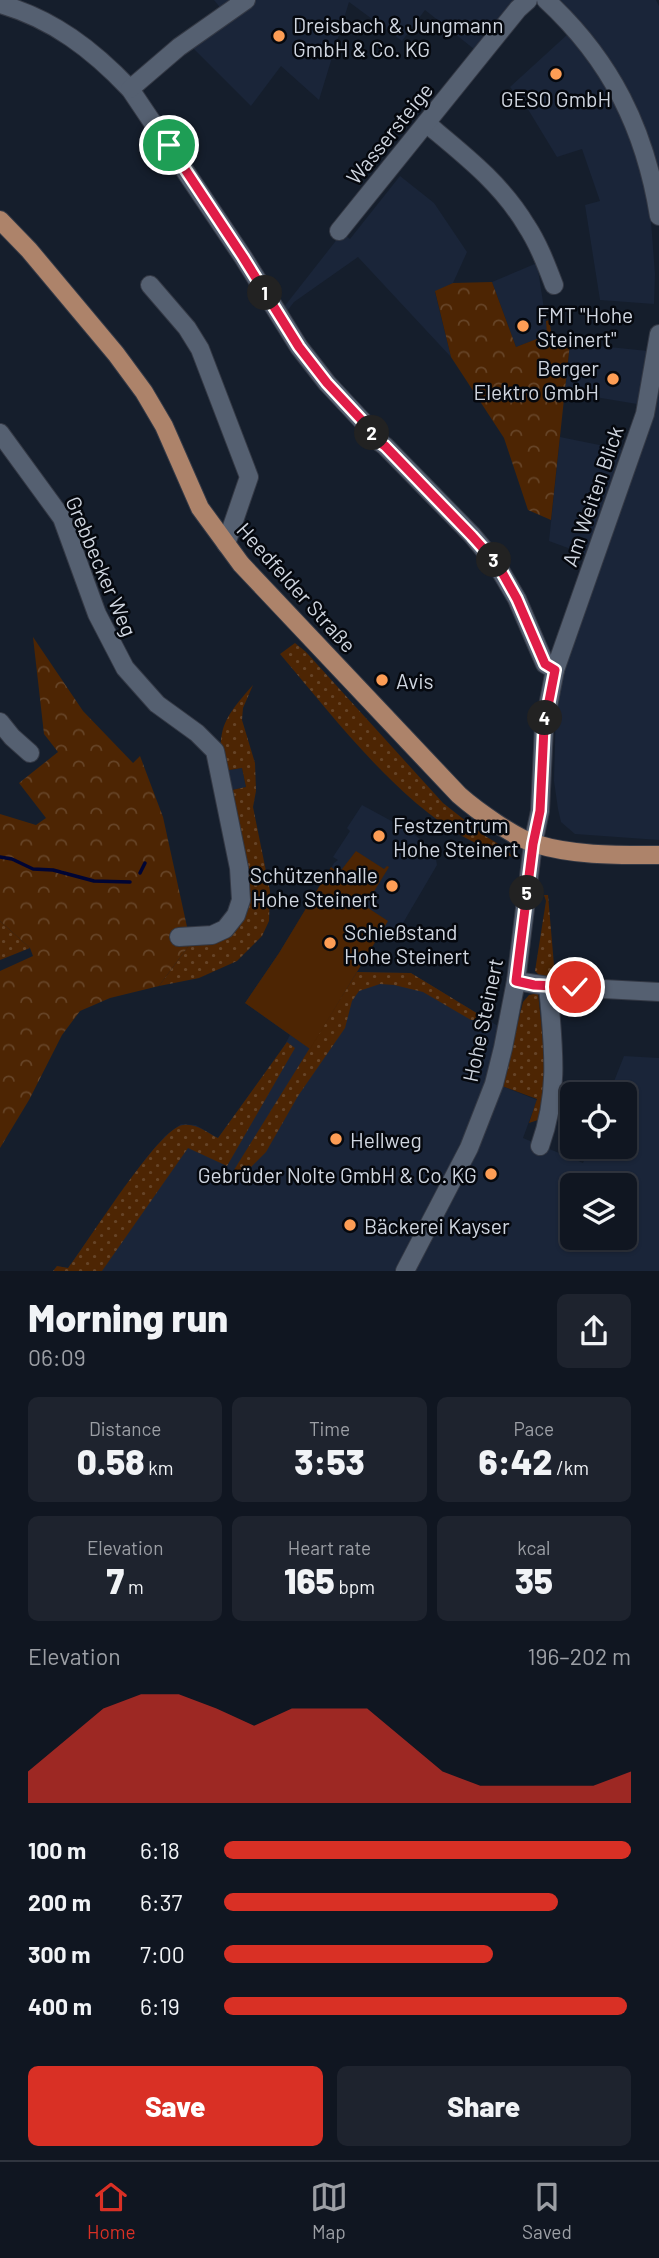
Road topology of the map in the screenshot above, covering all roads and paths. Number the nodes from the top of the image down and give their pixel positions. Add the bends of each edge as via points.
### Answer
1 (246, 0) edge
2 (528, 0) edge
3 (546, 0) edge
4 (0, 4) edge
5 (130, 89) junction
6 (426, 123) junction
7 (659, 216) edge
8 (0, 219) edge
9 (339, 231) dead end
10 (150, 285) dead end
11 (554, 285) dead end
12 (659, 334) edge
13 (0, 433) edge
14 (226, 544) junction
15 (555, 670) junction
16 (0, 722) edge
17 (30, 753) dead end
18 (533, 844) junction
19 (659, 855) edge
20 (178, 937) dead end
21 (516, 981) junction
22 (548, 986) junction
23 (659, 992) edge
24 (540, 1146) dead end
25 (405, 1271) edge

1 - 5 street via 178,47
2 - 6 street, Wassersteige
3 - 7 street via 579,34 628,108 643,145
4 - 5 street via 72,37
5 - 15 street via 299,347 374,438 498,565 545,664
6 - 9 street, Wassersteige
6 - 11 street via 507,196 531,232
8 - 14 main road, Heedfelder Straße via 144,392 200,508
10 - 14 street via 200,349 249,477
12 - 15 street, Am Weiten Blick via 645,414
13 - 20 street, Grebbecker Weg via 62,519 102,625 125,668 167,713 215,751 239,868 241,900 225,929
14 - 18 main road, Heedfelder Straße via 454,790 479,812
15 - 18 street, Am Weiten Blick via 544,727 540,811
16 - 17 street
18 - 19 main road, Heedfelder Straße via 590,853
18 - 21 street, Hohe Steinert
21 - 22 street
21 - 25 street, Hohe Steinert via 506,1038 480,1122
22 - 23 street
22 - 24 street via 554,1081 551,1113

